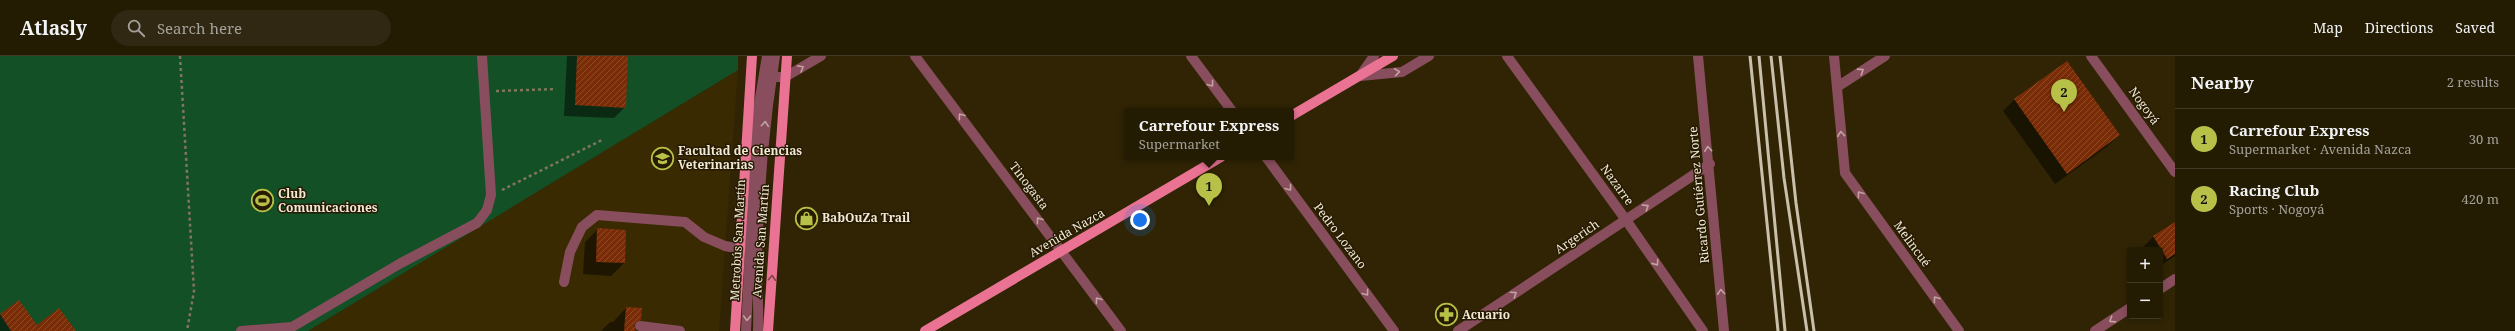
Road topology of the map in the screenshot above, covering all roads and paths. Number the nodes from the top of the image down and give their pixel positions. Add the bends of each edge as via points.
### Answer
1 (180, 56) edge
2 (482, 56) edge
3 (752, 56) edge
4 (767, 56) edge
5 (775, 56) edge
6 (787, 56) edge
7 (821, 56) edge
8 (915, 56) edge
9 (1191, 56) edge
10 (1374, 56) edge
11 (1393, 56) edge
12 (1429, 56) edge
13 (1507, 56) edge
14 (1698, 56) edge
15 (1834, 56) edge
16 (1885, 56) edge
17 (2091, 56) edge
18 (1360, 76) junction
19 (751, 77) junction
20 (767, 77) junction
21 (785, 77) junction
22 (1838, 87) junction
23 (556, 89) dead end
24 (484, 92) junction
25 (1230, 108) edge
26 (1294, 114) edge
27 (602, 140) dead end
28 (1216, 160) edge
29 (1268, 160) edge
30 (1710, 164) junction
31 (2175, 172) edge
32 (491, 195) junction
33 (1626, 220) junction
34 (741, 249) junction
35 (1062, 252) junction
36 (2175, 279) edge
37 (564, 282) dead end
38 (2163, 287) edge
39 (2127, 310) edge
40 (640, 326) dead end
41 (187, 331) edge
42 (241, 331) edge
43 (680, 331) edge
44 (736, 331) edge
45 (746, 331) edge
46 (758, 331) edge
47 (768, 331) edge
48 (925, 331) edge
49 (1122, 331) edge
50 (1394, 331) edge
51 (1458, 331) edge
52 (1703, 331) edge
53 (1724, 331) edge
54 (1958, 331) edge
55 (2095, 331) edge

1 - 41 path via 194,291
2 - 24 street
3 - 19 main road, Avenida San Martín
4 - 20 street, Metrobús San Martín
5 - 20 street, Metrobús San Martín
6 - 21 main road, Avenida San Martín
21 -> 7 street
35 -> 8 street, Tinogasta
9 -> 25 street
10 - 18 street
11 - 18 main road
18 -> 12 street via 1402,72
13 - 33 street, Nazarre
30 -> 14 street, Ricardo Gutiérrez Norte
15 - 22 street
22 -> 16 street
17 - 31 street, Nogoyá
18 - 26 main road
19 - 20 street
19 - 34 main road, Avenida San Martín
20 - 21 street
20 -> 45 street, Metrobús San Martín via 756,122
46 -> 20 street, Metrobús San Martín via 757,265
47 -> 21 main road, Avenida San Martín
54 -> 22 street, Melincué via 1845,172
23 - 24 path
24 - 32 street
27 - 32 path
28 - 35 main road, Avenida Nazca
29 -> 50 street, Pedro Lozano
33 -> 30 street, Argerich
53 -> 30 street, Ricardo Gutiérrez Norte
32 - 42 street via 487,210 477,223 401,263 292,327
51 -> 33 street, Argerich
33 -> 52 street, Nazarre
34 - 37 street via 725,246 704,237 685,222 597,215 582,227 570,252
34 - 44 main road, Avenida San Martín
35 - 48 main road, Avenida Nazca
49 -> 35 street, Tinogasta
36 - 38 street
39 -> 55 street
40 - 43 street

